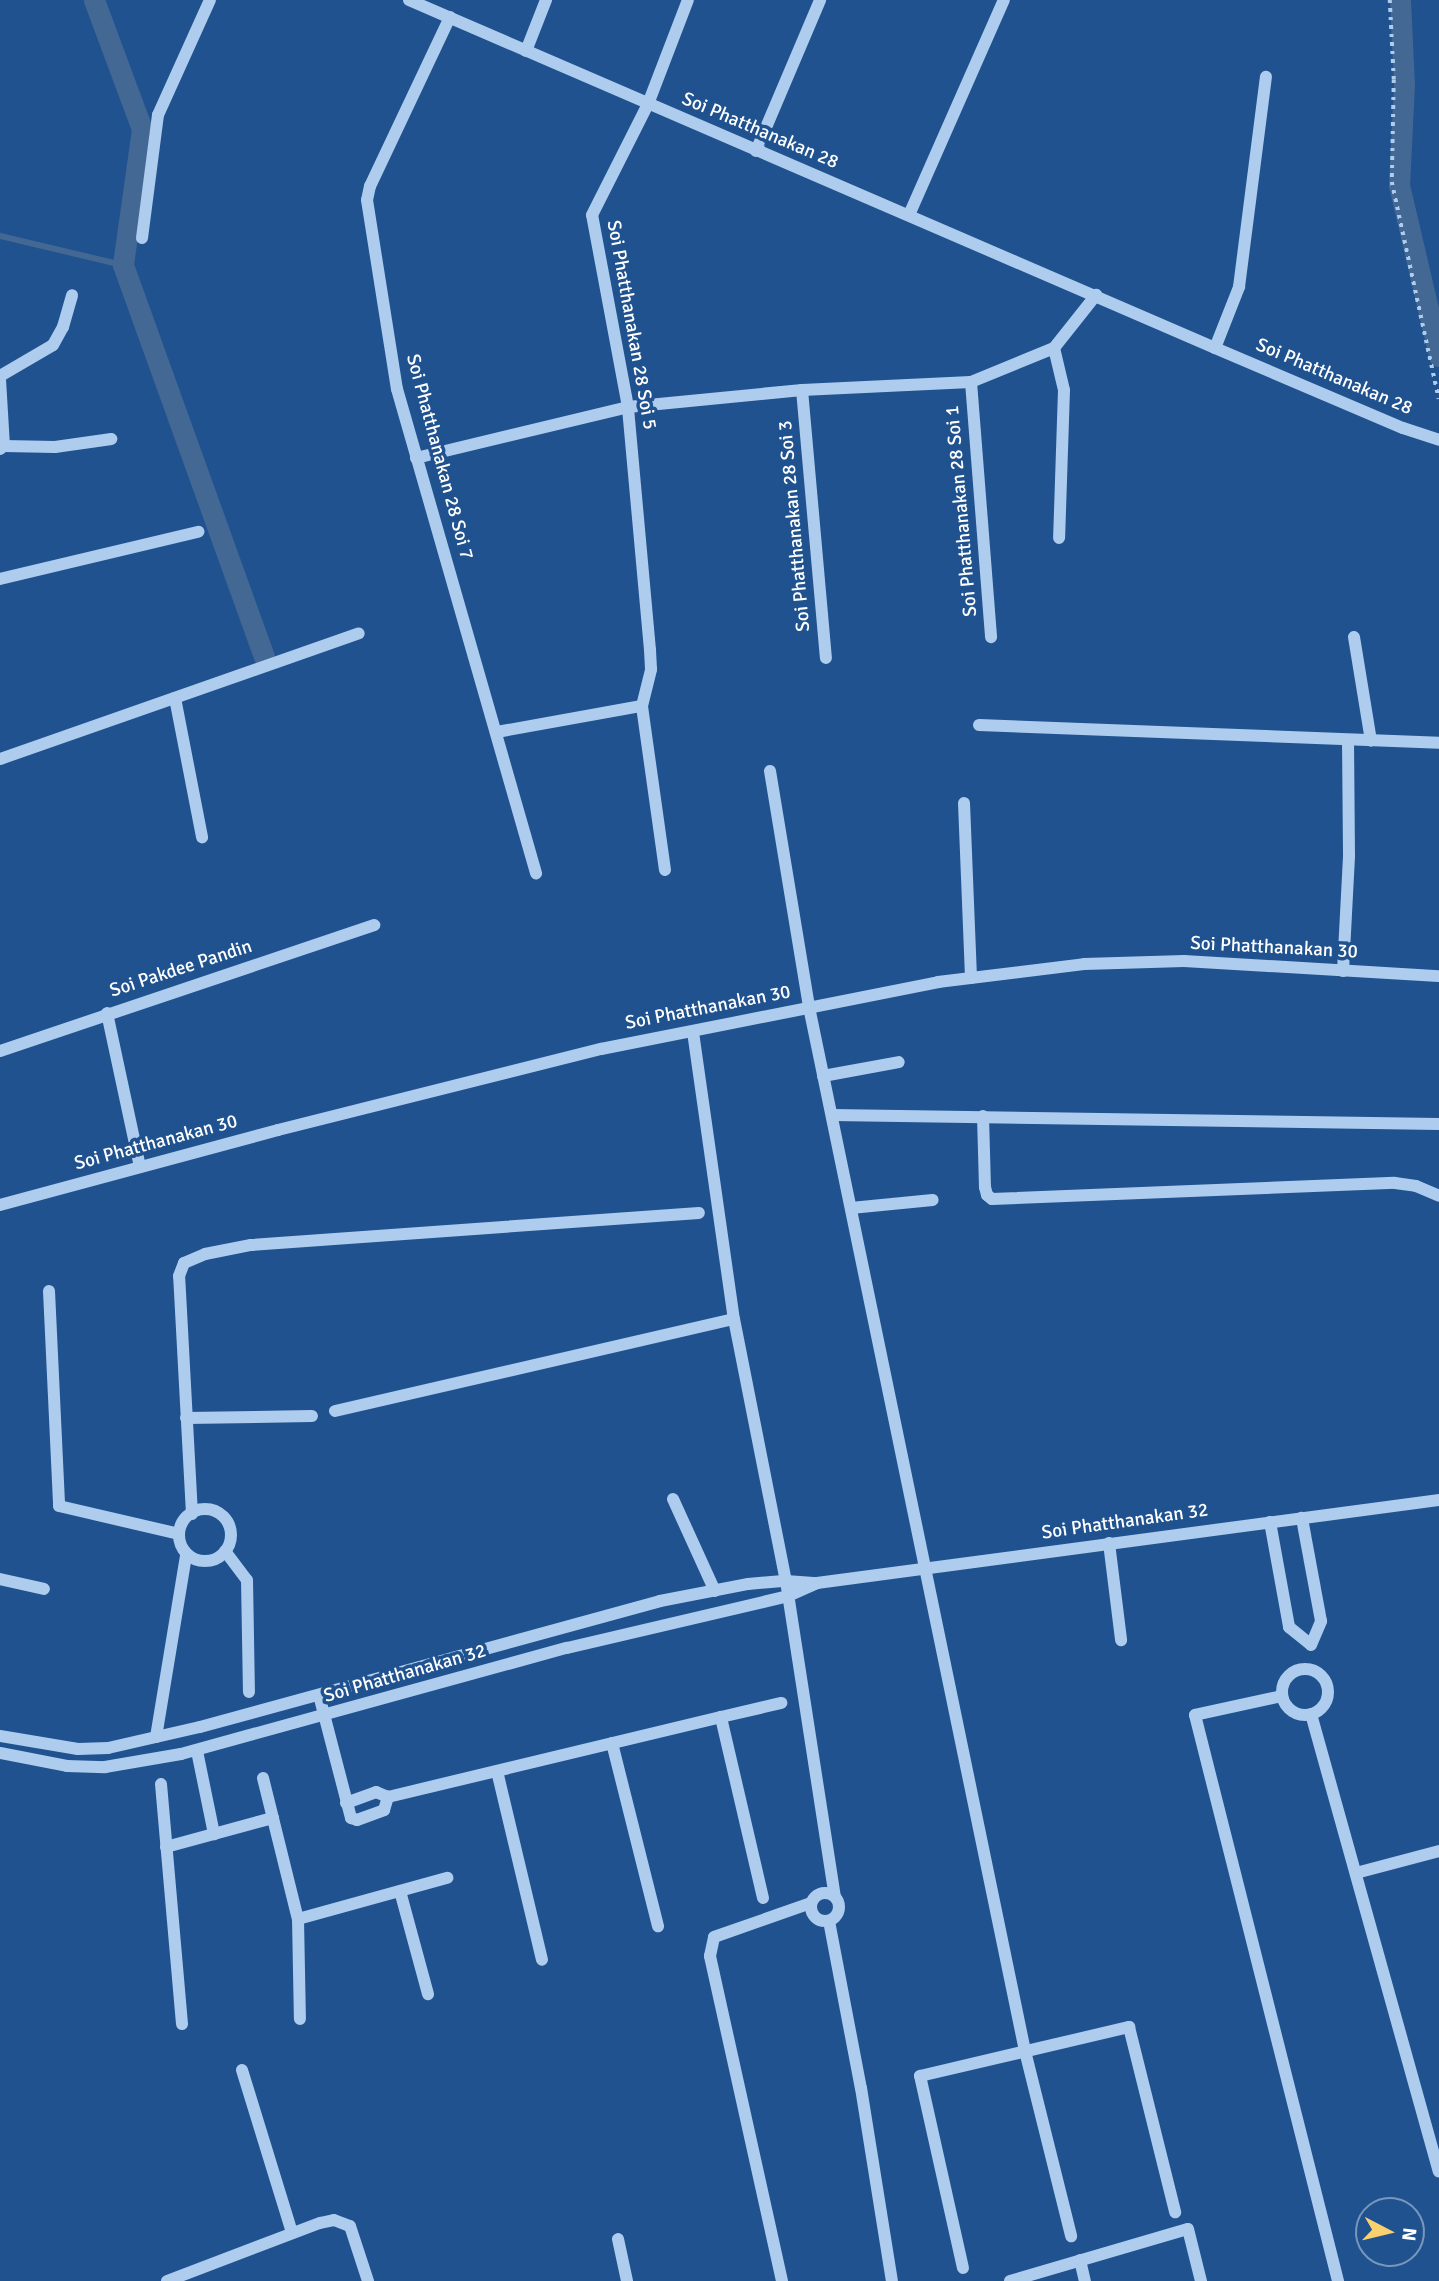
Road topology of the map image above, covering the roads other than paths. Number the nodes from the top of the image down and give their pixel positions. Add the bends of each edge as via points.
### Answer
1 (210, 0) edge
2 (410, 0) edge
3 (546, 0) edge
4 (688, 0) edge
5 (820, 0) edge
6 (1003, 0) edge
7 (450, 17) junction
8 (526, 51) junction
9 (1266, 77) dead end
10 (648, 104) junction
11 (756, 151) junction
12 (909, 215) junction
13 (142, 238) dead end
14 (72, 295) dead end
15 (1096, 295) junction
16 (1054, 348) junction
17 (1215, 348) junction
18 (0, 377) edge
19 (971, 382) junction
20 (802, 390) junction
21 (628, 407) junction
22 (111, 439) dead end
23 (1439, 440) edge
24 (2, 448) edge
25 (416, 458) junction
26 (198, 532) dead end
27 (1059, 538) dead end
28 (0, 579) edge
29 (359, 633) dead end
30 (992, 637) dead end
31 (1354, 637) dead end
32 (826, 658) dead end
33 (175, 698) junction
34 (642, 706) junction
35 (979, 725) dead end
36 (497, 732) junction
37 (1348, 740) junction
38 (1371, 741) junction
39 (1439, 743) edge
40 (0, 760) edge
41 (770, 771) dead end
42 (964, 803) dead end
43 (202, 836) dead end
44 (665, 870) dead end
45 (536, 873) dead end
46 (374, 925) dead end
47 (1343, 971) junction
48 (1439, 976) edge
49 (971, 978) junction
50 (809, 1007) junction
51 (107, 1013) junction
52 (693, 1032) junction
53 (0, 1051) edge
54 (900, 1062) dead end
55 (823, 1076) junction
56 (832, 1115) junction
57 (983, 1116) junction
58 (1439, 1124) edge
59 (141, 1167) junction
60 (1439, 1196) edge
61 (933, 1200) dead end
62 (0, 1205) edge
63 (851, 1208) junction
64 (699, 1213) dead end
65 (49, 1291) dead end
66 (734, 1319) junction
67 (335, 1411) dead end
68 (312, 1416) dead end
69 (186, 1418) junction
70 (673, 1499) dead end
71 (1439, 1500) edge
72 (192, 1514) junction
73 (1302, 1518) junction
74 (1270, 1522) junction
75 (179, 1534) junction
76 (1109, 1543) junction
77 (225, 1550) junction
78 (186, 1555) junction
79 (926, 1569) junction
80 (0, 1579) edge
81 (786, 1581) junction
82 (817, 1583) junction
83 (44, 1589) dead end
84 (715, 1591) junction
85 (788, 1596) junction
86 (561, 1627) junction
87 (1121, 1640) dead end
88 (1311, 1645) junction
89 (567, 1648) junction
90 (1310, 1668) junction
91 (249, 1692) dead end
92 (319, 1695) junction
93 (1282, 1696) junction
94 (781, 1703) dead end
95 (1311, 1714) junction
96 (324, 1716) junction
97 (721, 1717) junction
98 (0, 1736) edge
99 (156, 1737) junction
100 (611, 1743) junction
101 (197, 1751) junction
102 (0, 1753) edge
103 (497, 1771) junction
104 (263, 1778) dead end
105 (161, 1784) dead end
106 (388, 1797) junction
107 (346, 1802) junction
108 (274, 1818) junction
109 (214, 1834) junction
110 (166, 1847) junction
111 (1439, 1851) edge
112 (1356, 1873) junction
113 (447, 1878) dead end
114 (400, 1891) junction
115 (835, 1896) junction
116 (763, 1898) dead end
117 (811, 1903) junction
118 (298, 1919) junction
119 (829, 1921) junction
120 (658, 1926) dead end
121 (542, 1960) dead end
122 (428, 1994) dead end
123 (300, 2019) dead end
124 (182, 2024) dead end
125 (1025, 2051) junction
126 (242, 2070) dead end
127 (1439, 2171) edge
128 (1175, 2212) dead end
129 (292, 2233) junction
130 (1071, 2235) dead end
131 (618, 2239) dead end
132 (1080, 2260) junction
133 (963, 2268) dead end
134 (167, 2281) edge
135 (368, 2281) edge
136 (627, 2281) edge
137 (782, 2281) edge
138 (892, 2281) edge
139 (1010, 2281) edge
140 (1085, 2281) edge
141 (1201, 2281) edge
142 (1338, 2281) edge

1 - 13 street via 158,115
2 - 7 street, Soi Phatthanakan 28
3 - 8 street
4 - 10 street, Soi Phatthanakan 28 Soi 5
5 - 11 street
6 - 12 street
7 - 8 street, Soi Phatthanakan 28
7 - 25 street, Soi Phatthanakan 28 Soi 7 via 367,193 397,388
8 - 10 street, Soi Phatthanakan 28
9 - 17 street via 1239,287
10 - 11 street, Soi Phatthanakan 28
10 - 21 street, Soi Phatthanakan 28 Soi 5 via 592,215
11 - 12 street, Soi Phatthanakan 28
12 - 15 street, Soi Phatthanakan 28
14 - 18 street via 63,327 52,345
15 - 16 street
15 - 17 street, Soi Phatthanakan 28
16 - 19 street
16 - 27 street via 1063,390
17 - 23 street, Soi Phatthanakan 28
18 - 24 street
19 - 20 street
19 - 30 street, Soi Phatthanakan 28 Soi 1
20 - 21 street
20 - 32 street, Soi Phatthanakan 28 Soi 3
21 - 25 street
21 - 34 street, Soi Phatthanakan 28 Soi 5 via 651,669
22 - 24 street
25 - 36 street, Soi Phatthanakan 28 Soi 7
26 - 28 street
29 - 33 street
31 - 38 street
33 - 40 street
33 - 43 street
34 - 36 street
34 - 44 street
35 - 37 street
36 - 45 street, Soi Phatthanakan 28 Soi 7
37 - 38 street
37 - 47 street
38 - 39 street
41 - 50 street
42 - 49 street
46 - 51 street, Soi Pakdee Pandin
47 - 48 street, Soi Phatthanakan 30
47 - 49 street, Soi Phatthanakan 30 via 1171,962 1084,964
49 - 50 street, Soi Phatthanakan 30
50 - 52 street, Soi Phatthanakan 30
50 - 55 street
51 - 53 street, Soi Pakdee Pandin
51 - 59 street
52 - 59 street, Soi Phatthanakan 30 via 601,1049
52 - 66 street
54 - 55 street
55 - 56 street
56 - 57 street
56 - 63 street
57 - 58 street
57 - 60 street via 985,1187 992,1199 1395,1183
59 - 62 street, Soi Phatthanakan 30
61 - 63 street
63 - 79 street
64 - 69 street via 251,1245 205,1254 184,1263 179,1276
65 - 75 street via 59,1506
66 - 67 street
66 - 81 street
68 - 69 street
69 - 72 street
70 - 84 street
71 - 73 street, Soi Phatthanakan 32
72 - 75 street
72 - 77 street via 211,1509 225,1516 231,1530
73 - 74 street, Soi Phatthanakan 32
73 - 88 street via 1321,1620
74 - 76 street, Soi Phatthanakan 32
74 - 88 street via 1289,1627
75 - 78 street
76 - 79 street, Soi Phatthanakan 32
76 - 87 street
77 - 78 street via 205,1560
77 - 91 street via 247,1580
78 - 99 street
79 - 82 street, Soi Phatthanakan 32
79 - 125 street
80 - 83 street
81 - 82 street, Soi Phatthanakan 32
81 - 84 street, Soi Phatthanakan 32
81 - 85 street
82 - 85 street, Soi Phatthanakan 32
84 - 86 street, Soi Phatthanakan 32
85 - 89 street, Soi Phatthanakan 32
85 - 115 street
86 - 89 street
86 - 92 street, Soi Phatthanakan 32
88 - 90 street
89 - 96 street, Soi Phatthanakan 32
90 - 93 street via 1289,1675
90 - 95 street via 1323,1676 1329,1690 1324,1705
92 - 96 street
92 - 99 street, Soi Phatthanakan 32
93 - 95 street via 1296,1714
93 - 142 street via 1195,1716
94 - 97 street
95 - 112 street
96 - 101 street, Soi Phatthanakan 32
96 - 107 street
97 - 100 street
97 - 116 street
98 - 99 street, Soi Phatthanakan 32 via 78,1749 108,1748
100 - 103 street
100 - 120 street
101 - 102 street, Soi Phatthanakan 32 via 105,1767 67,1766
101 - 109 street
103 - 106 street
103 - 121 street
104 - 108 street
105 - 110 street
106 - 107 street via 376,1792
106 - 107 street via 384,1810 357,1820 351,1818
108 - 109 street
108 - 118 street
109 - 110 street
110 - 124 street
111 - 112 street
112 - 127 street
113 - 114 street
114 - 118 street
114 - 122 street
115 - 117 street via 821,1893
115 - 119 street via 839,1910
117 - 119 street via 815,1917
117 - 137 street via 715,1937 710,1956
118 - 123 street
119 - 138 street
125 - 128 street via 1129,2027
125 - 130 street
125 - 133 street via 920,2076
126 - 129 street
129 - 134 street
129 - 135 street via 320,2223 344,2222 355,2235
131 - 136 street
132 - 139 street
132 - 140 street
132 - 141 street via 1188,2229

